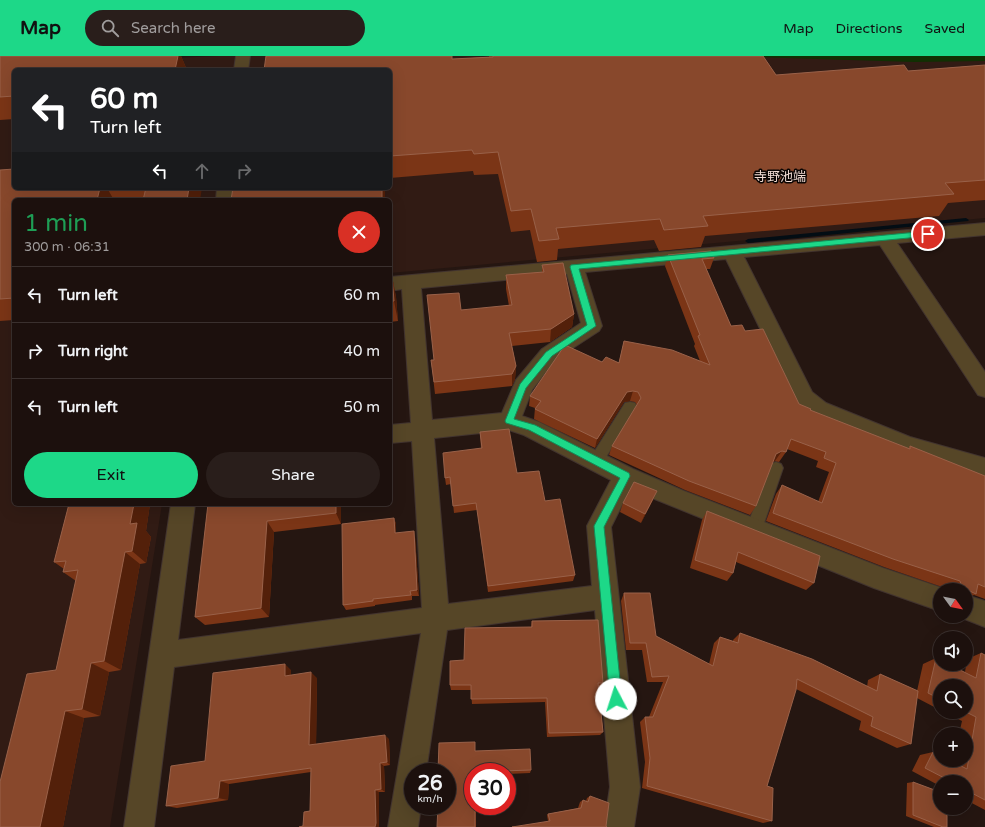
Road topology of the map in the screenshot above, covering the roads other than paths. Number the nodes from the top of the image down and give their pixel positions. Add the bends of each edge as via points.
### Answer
1 (243, 56) edge
2 (241, 68) edge
3 (985, 228) edge
4 (885, 238) junction
5 (732, 252) junction
6 (574, 267) junction
7 (411, 282) junction
8 (392, 284) edge
9 (985, 389) edge
10 (630, 407) dead end
11 (509, 421) junction
12 (422, 430) junction
13 (392, 434) edge
14 (596, 461) junction
15 (776, 468) edge
16 (985, 468) edge
17 (625, 476) junction
18 (182, 506) edge
19 (754, 529) junction
20 (606, 596) junction
21 (933, 597) edge
22 (973, 610) edge
23 (985, 614) edge
24 (436, 620) junction
25 (162, 655) junction
26 (139, 827) edge
27 (403, 827) edge
28 (620, 827) edge

1 - 2 street
3 - 4 street
4 - 5 street
4 - 9 street
5 - 6 street
5 - 16 street via 804,398 818,409 906,445
6 - 7 street
6 - 11 street via 592,326 549,354 523,386
7 - 8 street
7 - 12 street
10 - 14 lane
11 - 12 street
11 - 14 street via 531,428
12 - 13 street
12 - 24 street
14 - 17 street
15 - 19 lane
17 - 19 street
17 - 20 street via 599,526
18 - 25 street
19 - 21 street via 883,580
20 - 24 street
20 - 28 street via 625,787
22 - 23 street
24 - 25 street
24 - 27 street
25 - 26 street

